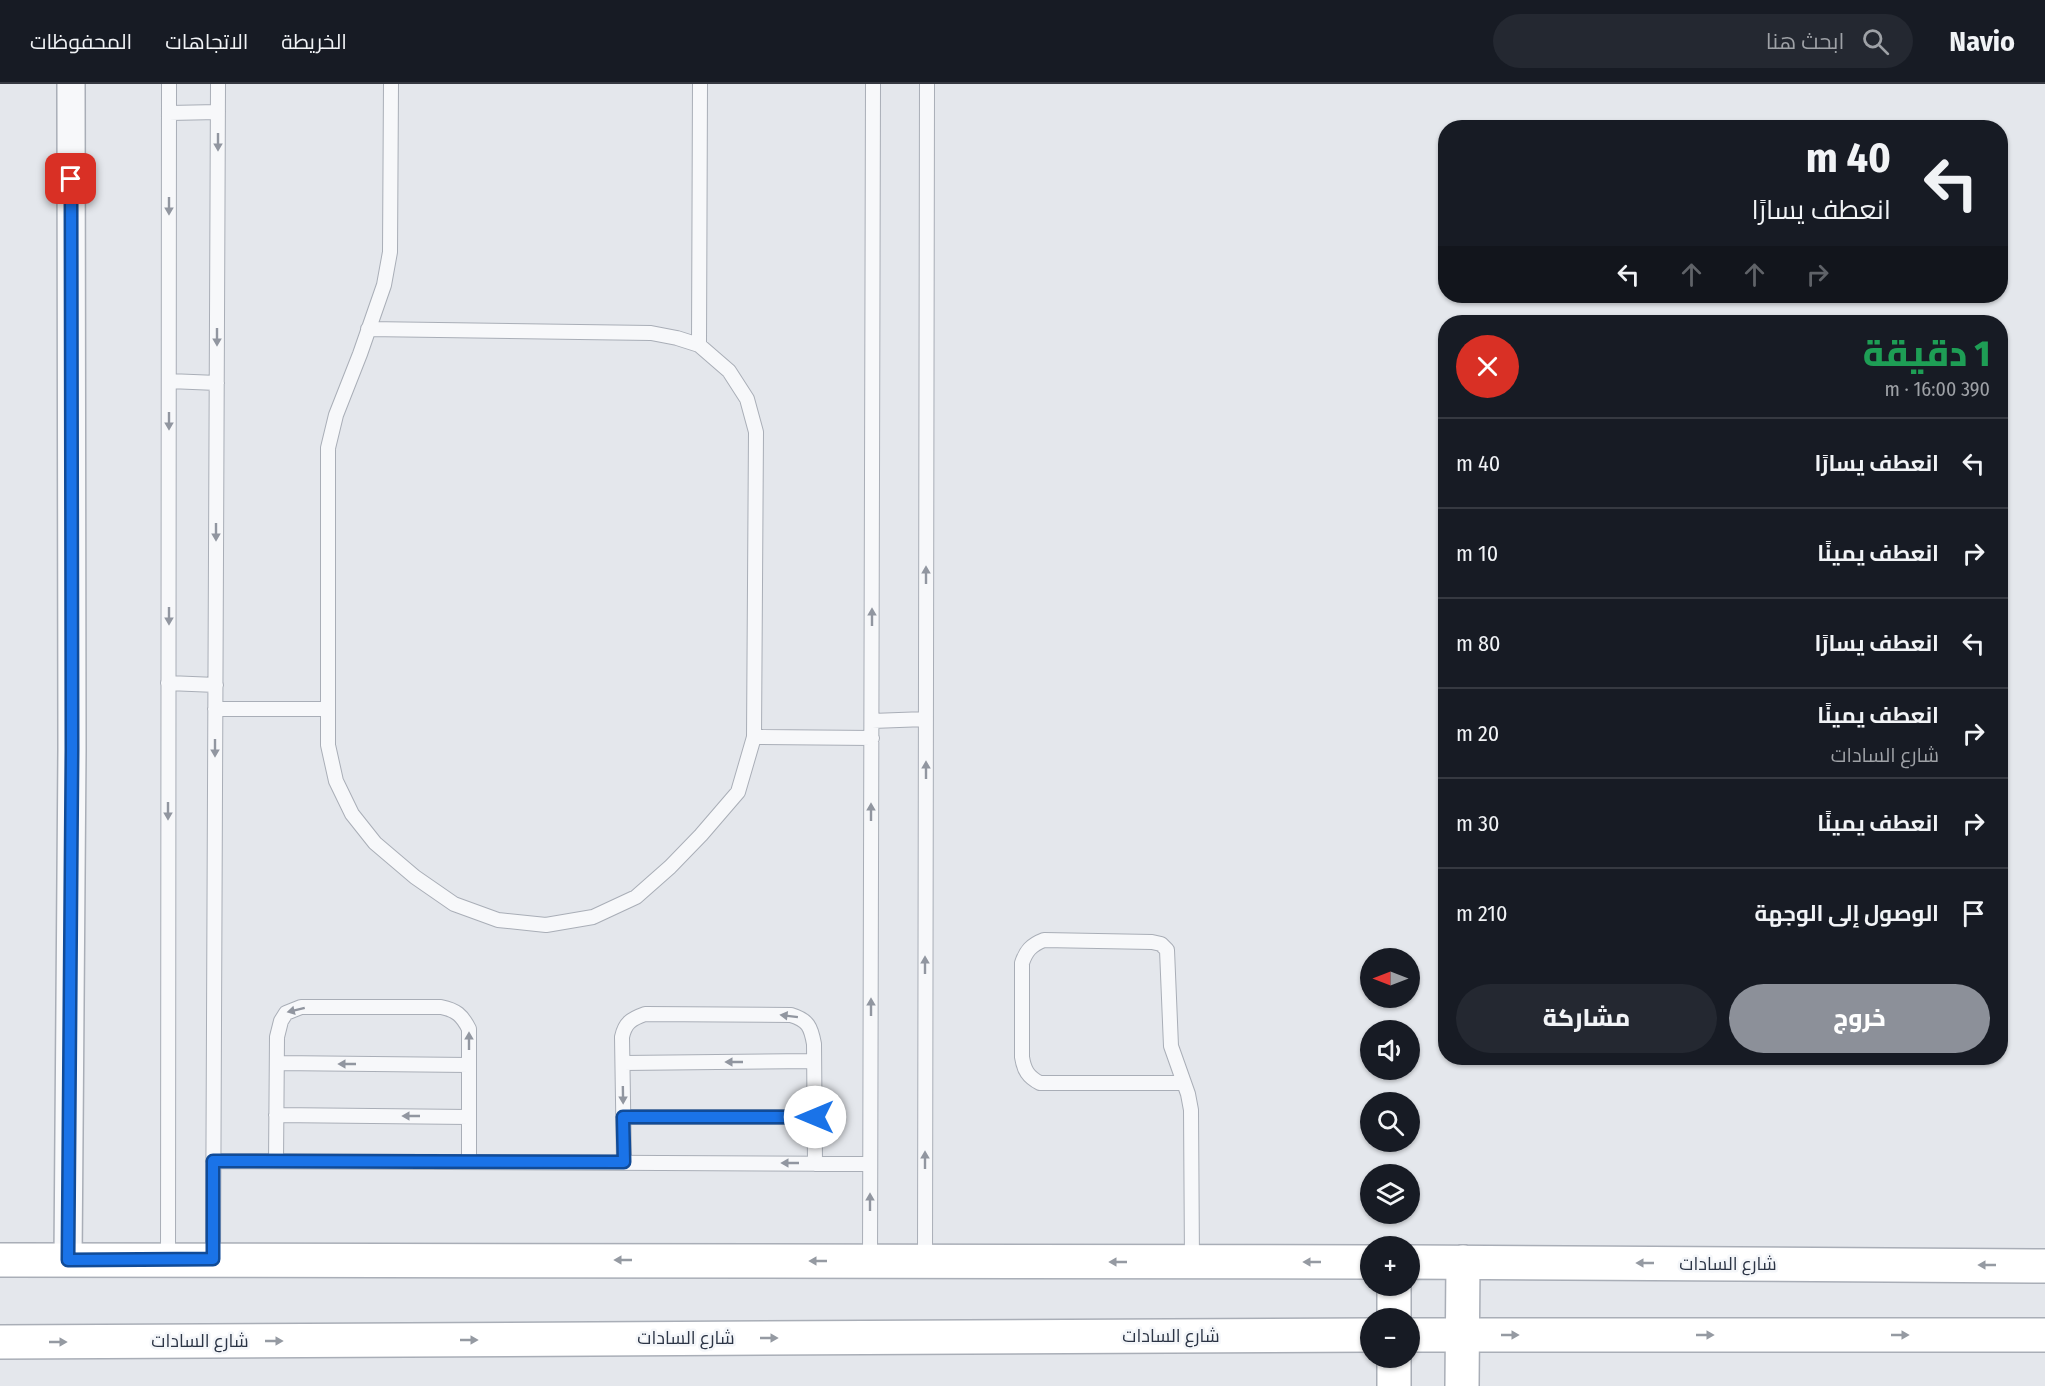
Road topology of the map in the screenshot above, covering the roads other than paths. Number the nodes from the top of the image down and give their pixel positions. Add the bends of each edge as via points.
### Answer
1 (71, 84) edge
2 (169, 84) edge
3 (218, 84) edge
4 (392, 84) edge
5 (700, 84) edge
6 (873, 84) edge
7 (927, 84) edge
8 (218, 112) junction
9 (169, 113) junction
10 (368, 329) junction
11 (699, 345) junction
12 (169, 381) junction
13 (217, 383) junction
14 (168, 682) junction
15 (216, 685) junction
16 (215, 709) junction
17 (328, 709) junction
18 (926, 719) junction
19 (872, 721) junction
20 (754, 737) junction
21 (872, 738) junction
22 (813, 1061) junction
23 (277, 1063) junction
24 (623, 1063) junction
25 (469, 1065) junction
26 (1184, 1083) junction
27 (276, 1115) junction
28 (469, 1117) junction
29 (623, 1117) junction
30 (815, 1117) junction
31 (213, 1161) junction
32 (276, 1161) junction
33 (469, 1162) junction
34 (624, 1162) junction
35 (815, 1164) junction
36 (870, 1164) junction
37 (168, 1259) junction
38 (213, 1259) junction
39 (0, 1260) edge
40 (68, 1260) junction
41 (870, 1261) junction
42 (925, 1261) junction
43 (1192, 1262) junction
44 (1360, 1262) edge
45 (1420, 1262) edge
46 (1463, 1262) junction
47 (2045, 1266) edge
48 (1360, 1335) edge
49 (1420, 1335) edge
50 (1462, 1335) junction
51 (2045, 1335) edge
52 (0, 1342) edge
53 (1394, 1368) edge
54 (1394, 1386) edge
55 (1462, 1386) edge

1 - 40 street
2 - 9 lane
3 - 8 lane
4 - 10 lane via 390,252 384,285
5 - 11 lane
19 -> 6 lane
18 -> 7 lane
8 - 9 lane
8 -> 13 lane
9 -> 12 lane
10 - 11 lane via 651,333
10 - 17 lane via 328,448
11 - 20 lane via 729,370 747,399 756,432
12 - 13 lane
12 -> 14 lane
13 -> 15 lane
14 - 15 lane
14 -> 37 lane
15 - 16 lane
16 - 17 lane
16 -> 31 lane
17 - 20 lane via 328,745 336,781 352,814 375,843 454,904 498,920 546,925 593,917 636,897 670,867 738,792
18 - 19 lane
42 -> 18 lane
19 - 21 lane
20 - 21 lane
36 -> 21 lane
22 -> 24 lane
22 -> 24 lane via 811,1026 791,1015 645,1014 624,1027
22 - 30 lane
25 -> 23 lane
25 -> 23 lane via 469,1029 462,1015 441,1007 301,1007 286,1013 281,1021
23 - 27 lane
24 -> 29 lane
25 - 28 lane
26 - 26 lane via 1171,1046 1168,959 1161,944 1044,940 1033,944 1022,963 1022,1057 1030,1078 1040,1083
26 - 43 lane via 1191,1110
28 -> 27 lane
27 - 32 lane
28 - 33 lane
29 - 30 lane
29 - 34 lane
30 - 35 lane
31 - 32 lane
31 - 38 lane
32 - 33 lane
33 - 34 lane
35 -> 34 lane
35 - 36 lane
41 -> 36 lane
37 - 38 main road
37 - 40 main road
41 -> 38 main road
39 - 40 main road
41 - 42 main road
43 -> 42 main road
44 -> 43 main road
45 - 46 main road, شارع السادات
47 -> 46 main road, شارع السادات
46 - 50 main road
52 -> 48 main road, شارع السادات
49 - 50 main road
50 -> 51 main road
50 - 55 main road
53 - 54 main road

